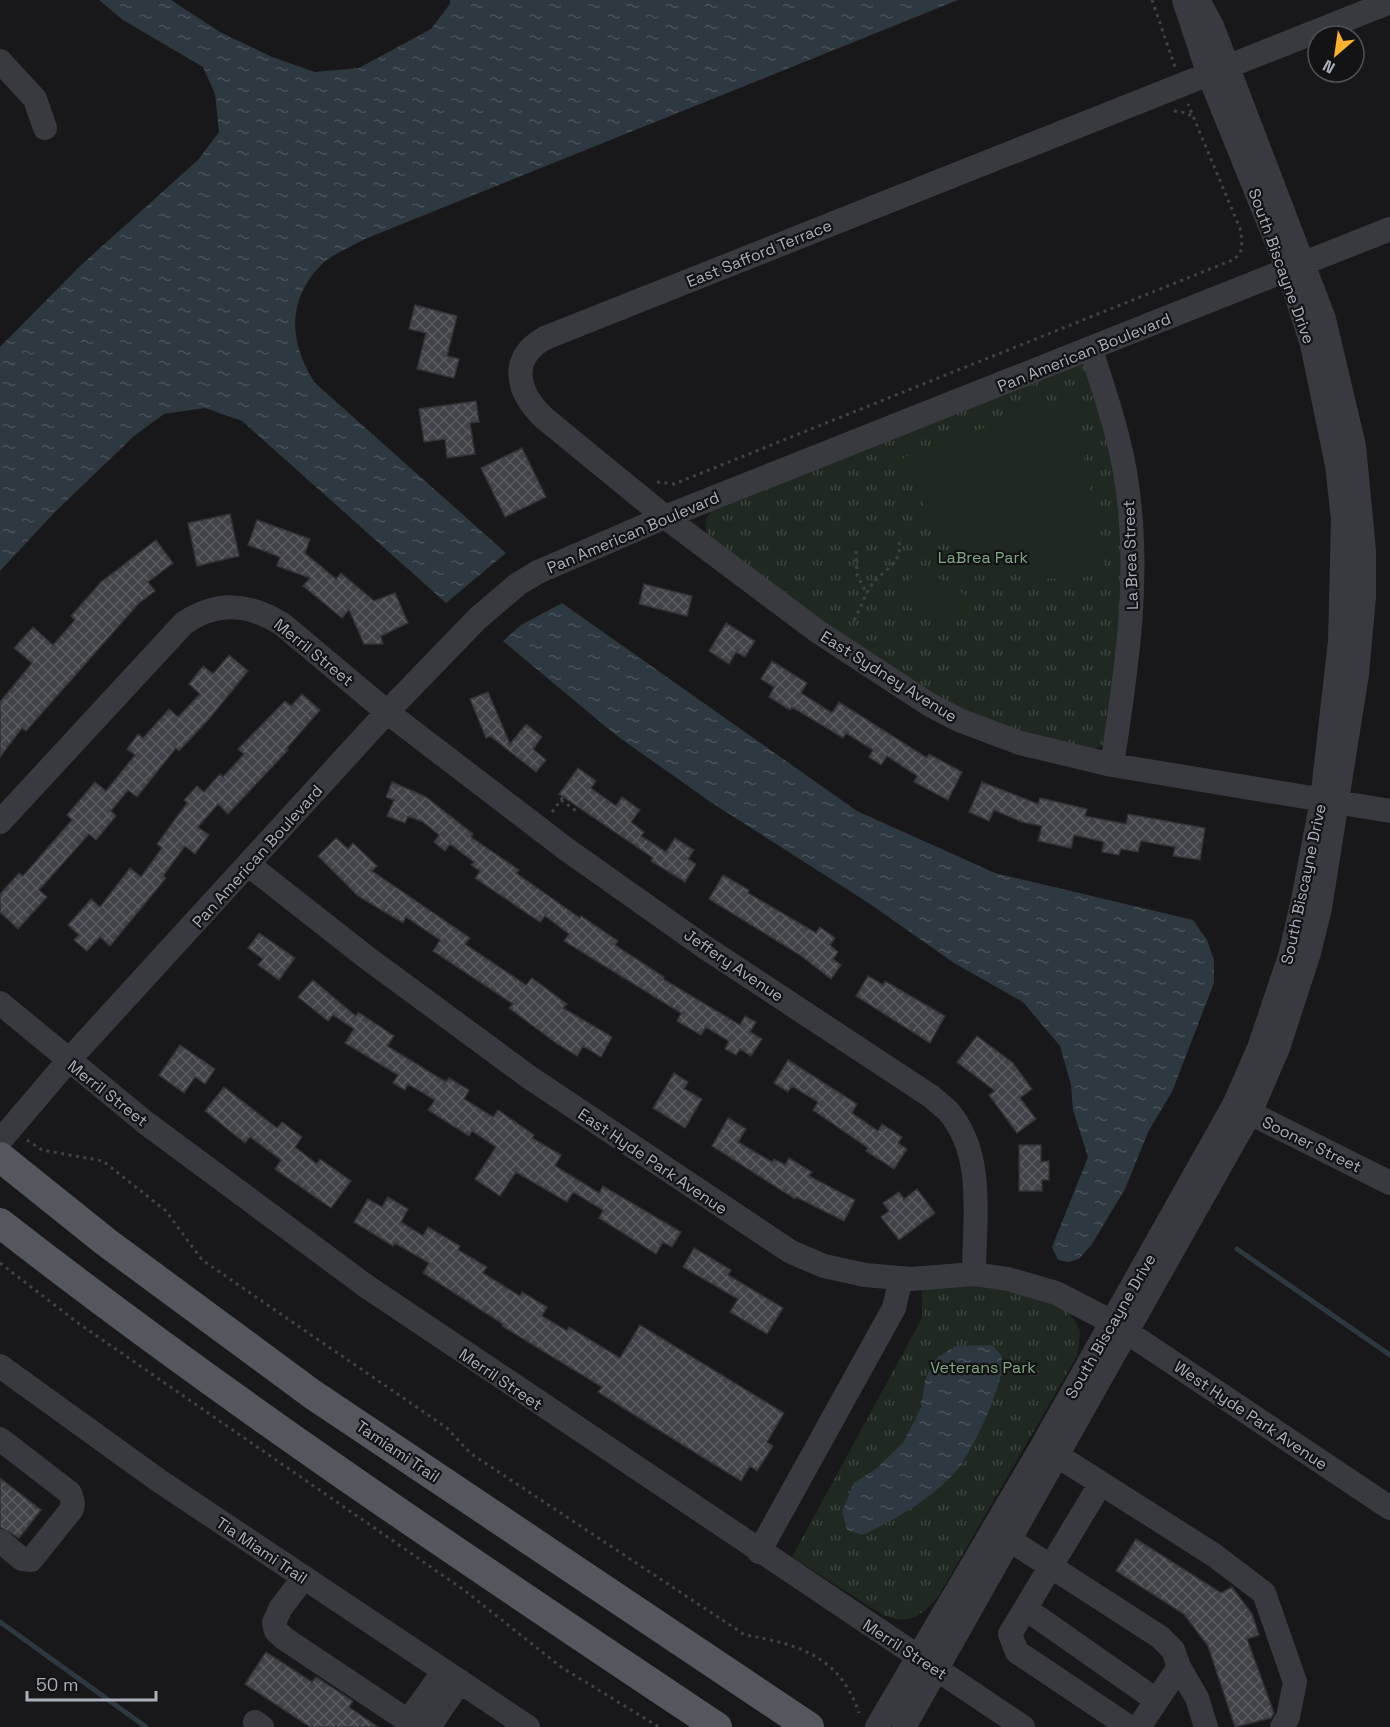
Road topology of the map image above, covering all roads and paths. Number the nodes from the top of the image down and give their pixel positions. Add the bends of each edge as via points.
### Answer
1 (1152, 0) edge
2 (1184, 0) edge
3 (1198, 0) edge
4 (1390, 2) edge
5 (0, 61) edge
6 (1218, 71) junction
7 (1183, 83) junction
8 (1172, 112) dead end
9 (1194, 118) junction
10 (45, 128) dead end
11 (1390, 229) edge
12 (1296, 267) junction
13 (1091, 349) junction
14 (655, 481) dead end
15 (665, 517) junction
16 (898, 539) dead end
17 (856, 550) dead end
18 (867, 594) junction
19 (854, 620) dead end
20 (387, 712) junction
21 (1112, 765) junction
22 (1330, 801) junction
23 (1390, 811) edge
24 (551, 813) dead end
25 (579, 813) dead end
26 (0, 822) edge
27 (249, 865) junction
28 (0, 1003) edge
29 (68, 1061) junction
30 (1242, 1109) junction
31 (5, 1135) edge
32 (0, 1157) edge
33 (1390, 1183) edge
34 (0, 1223) edge
35 (0, 1263) edge
36 (974, 1274) junction
37 (901, 1278) junction
38 (1120, 1327) junction
39 (2, 1373) edge
40 (0, 1439) edge
41 (1058, 1456) junction
42 (1101, 1483) junction
43 (1390, 1508) edge
44 (1010, 1540) junction
45 (0, 1541) edge
46 (759, 1552) junction
47 (1052, 1567) junction
48 (303, 1577) junction
49 (1026, 1609) junction
50 (928, 1664) junction
51 (1179, 1667) junction
52 (452, 1676) junction
53 (1156, 1700) junction
54 (868, 1720) edge
55 (414, 1722) edge
56 (528, 1727) edge
57 (659, 1727) edge
58 (717, 1727) edge
59 (810, 1727) edge
60 (904, 1727) edge
61 (1023, 1727) edge
62 (1129, 1727) edge
63 (1139, 1727) edge
64 (1206, 1727) edge
65 (1282, 1727) edge

1 - 7 path via 1167,50
2 - 6 street, South Biscayne Drive
3 - 6 street, South Biscayne Drive via 1212,26
4 - 6 street, East Safford Terrace
5 - 10 street via 35,99
6 - 7 street, East Safford Terrace
6 - 12 street, South Biscayne Drive
7 - 9 path
7 - 15 street, East Safford Terrace via 536,344 525,357 520,373 532,405
8 - 9 path via 1183,111
9 - 14 path via 1241,231 1242,249 1236,259 674,484
11 - 12 street, Pan American Boulevard
12 - 13 street, Pan American Boulevard
12 - 22 street, South Biscayne Drive via 1325,398 1343,519
13 - 15 street, Pan American Boulevard
13 - 21 street, La Brea Street via 1120,448 1132,525 1133,617
15 - 20 street, Pan American Boulevard via 569,557 518,584 478,618
15 - 21 street, East Sydney Avenue via 817,631 930,705 990,734
16 - 18 path via 900,550 894,563
17 - 18 path via 857,575
18 - 19 path
20 - 26 street, Merril Street via 267,614 233,605 218,608 184,623
20 - 27 street, Pan American Boulevard
20 - 36 street, Jeffery Avenue via 609,880 948,1111 965,1138 974,1167
21 - 22 street, East Sydney Avenue
22 - 23 street, East Sydney Avenue
22 - 30 street, South Biscayne Drive via 1320,908 1309,953 1278,1047
24 - 25 path via 562,798
27 - 29 street, Pan American Boulevard
27 - 37 street, East Hyde Park Avenue via 529,1077 772,1241 824,1266
28 - 29 street, Merril Street
29 - 31 street, Pan American Boulevard
29 - 46 street, Merril Street via 348,1274
30 - 33 street, Sooner Street
30 - 38 street, South Biscayne Drive
31 - 54 path via 42,1150 103,1161 166,1211 202,1260 447,1428 470,1453 745,1635 786,1642 831,1667
32 - 59 main road, Tamiami Trail via 106,1242 312,1394
34 - 58 main road via 167,1352 282,1434
35 - 57 path via 78,1323 464,1590 561,1667
36 - 37 street, East Hyde Park Avenue
36 - 38 street, East Hyde Park Avenue via 1056,1293
37 - 46 street via 894,1308
38 - 41 street, South Biscayne Drive
38 - 43 street, West Hyde Park Avenue
38 - 50 street, South Biscayne Drive
39 - 48 street, Tia Miami Trail
40 - 45 street via 70,1493 74,1503 31,1560 22,1559
41 - 42 street
41 - 44 street, South Biscayne Drive
42 - 47 street
42 - 65 street via 1214,1555 1264,1593 1294,1682 1288,1717
44 - 47 street
44 - 50 street, South Biscayne Drive
46 - 50 street, Merril Street
47 - 49 street
47 - 51 street via 1160,1637 1173,1650
48 - 52 street, Tia Miami Trail
48 - 55 street via 280,1609 274,1623 276,1631
49 - 53 street
49 - 62 street via 1010,1634 1017,1652
50 - 54 street, South Biscayne Drive
50 - 60 street, South Biscayne Drive
50 - 61 street, Merril Street
51 - 53 street
51 - 64 street via 1197,1698
52 - 55 street
52 - 56 street, Tia Miami Trail
53 - 63 street

